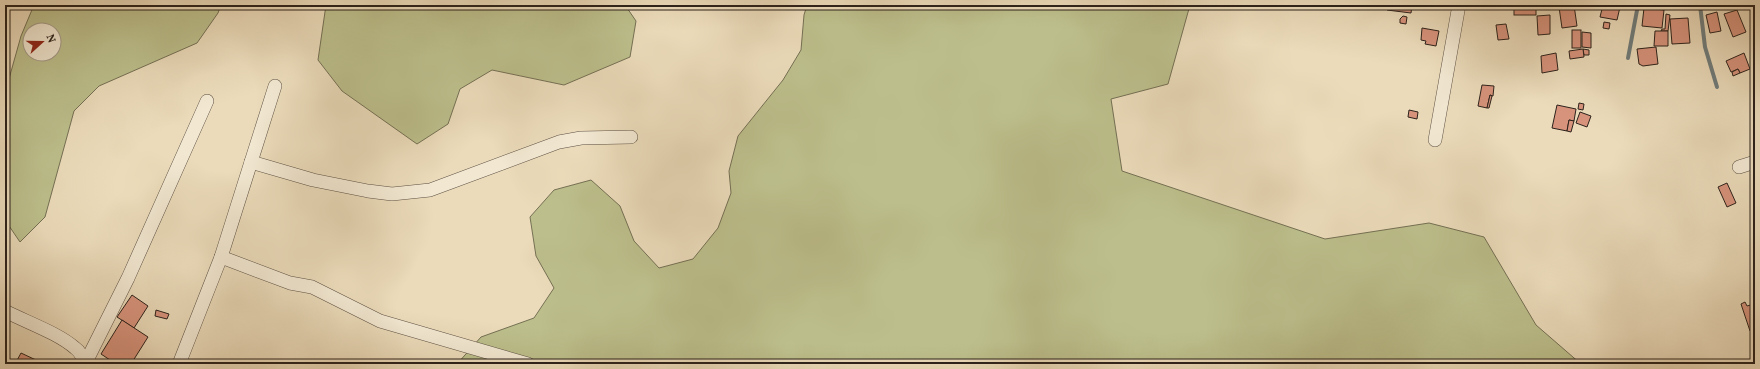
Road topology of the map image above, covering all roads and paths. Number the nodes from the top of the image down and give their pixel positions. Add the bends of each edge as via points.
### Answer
1 (1458, 5) edge
2 (275, 86) dead end
3 (207, 101) dead end
4 (631, 137) dead end
5 (1435, 140) dead end
6 (251, 162) junction
7 (1755, 162) edge
8 (1739, 167) dead end
9 (221, 257) junction
10 (5, 311) edge
11 (84, 364) edge
12 (179, 364) edge
13 (526, 364) edge

1 - 5 street
2 - 6 street
3 - 11 street via 128,278
4 - 6 street via 581,138 559,142 430,190 392,194 313,180
6 - 9 street
7 - 8 street
9 - 12 street
9 - 13 street via 290,283 312,287 380,321
10 - 11 street via 76,348

